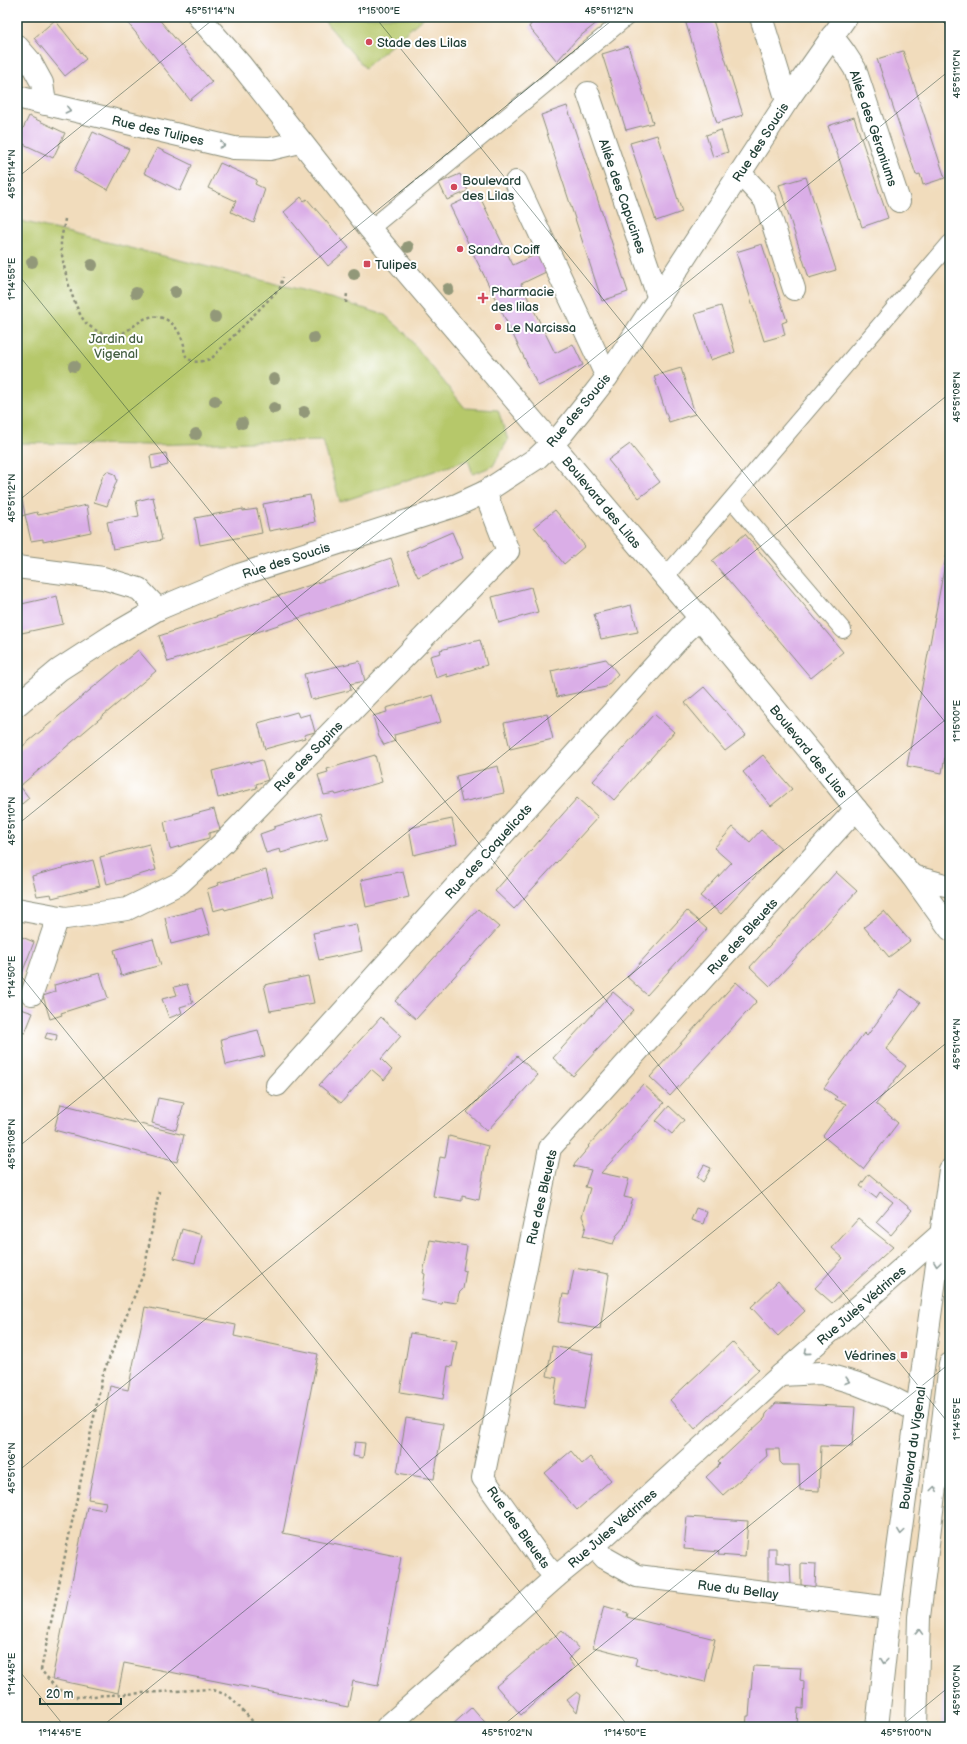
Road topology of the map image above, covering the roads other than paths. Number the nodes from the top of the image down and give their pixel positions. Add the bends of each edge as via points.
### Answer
1 (199, 17) edge
2 (627, 17) edge
3 (761, 17) edge
4 (846, 17) edge
5 (832, 36) junction
6 (17, 46) edge
7 (588, 93) dead end
8 (17, 97) edge
9 (787, 101) junction
10 (45, 104) junction
11 (300, 142) junction
12 (740, 172) junction
13 (516, 182) dead end
14 (899, 201) dead end
15 (370, 229) junction
16 (950, 243) edge
17 (794, 288) dead end
18 (659, 299) junction
19 (607, 377) junction
20 (552, 443) junction
21 (485, 492) junction
22 (732, 500) junction
23 (17, 567) edge
24 (665, 577) junction
25 (158, 609) junction
26 (700, 618) junction
27 (843, 630) dead end
28 (17, 705) edge
29 (856, 809) junction
30 (912, 876) junction
31 (950, 884) edge
32 (17, 909) edge
33 (58, 917) junction
34 (950, 929) edge
35 (32, 994) dead end
36 (277, 1085) dead end
37 (950, 1170) edge
38 (941, 1234) junction
39 (950, 1364) edge
40 (781, 1375) junction
41 (948, 1387) edge
42 (917, 1411) junction
43 (594, 1546) junction
44 (556, 1576) junction
45 (890, 1608) junction
46 (387, 1727) edge
47 (877, 1727) edge
48 (916, 1727) edge

1 - 11 street, Boulevard des Lilas via 241,65
2 - 15 lane
3 - 9 street
4 - 5 street, Rue des Soucis
5 - 9 street, Rue des Soucis
5 - 14 street, Allée des Géraniums via 854,69
6 - 10 street via 30,61 42,83
7 - 18 street, Allée des Capucines
8 - 10 street, Rue des Tulipes
9 - 12 street, Rue des Soucis
10 -> 11 street, Rue des Tulipes via 234,148 270,149
11 - 15 street, Boulevard des Lilas
12 - 17 street via 765,200
12 - 18 street, Rue des Soucis
13 - 19 street
15 - 20 street, Boulevard des Lilas
16 - 22 lane
18 - 19 street, Rue des Soucis
19 - 20 street, Rue des Soucis
20 - 21 street, Rue des Soucis via 537,458
20 - 24 street, Boulevard des Lilas
21 - 25 street, Rue des Soucis via 457,505 239,575
21 - 33 street, Rue des Sapins via 508,551 222,844 180,883 127,909
22 - 24 lane
22 - 27 lane
23 - 25 street via 103,578 139,589
24 - 26 street, Boulevard des Lilas
25 - 28 street, Rue des Soucis via 113,634 59,670
26 - 29 street, Boulevard des Lilas
26 - 36 street, Rue des Coquelicots
29 - 30 street, Boulevard des Lilas
29 - 44 street, Rue des Bleuets via 550,1148 483,1478 545,1565
30 - 31 street via 945,885
30 - 34 street, Boulevard des Lilas
32 - 33 street, Rue des Sapins
33 - 35 street
37 - 38 street, Boulevard du Vigenal
38 -> 40 street, Rue Jules Védrines
38 -> 42 street, Boulevard du Vigenal
39 - 41 street, Boulevard du Vigenal
40 -> 42 street via 821,1373 890,1397
40 - 43 street, Rue Jules Védrines
48 -> 41 street, Boulevard du Vigenal via 919,1617
42 -> 45 street, Boulevard du Vigenal
43 - 44 street, Rue Jules Védrines
43 - 45 street, Rue du Bellay via 605,1558 637,1576
44 - 46 street, Rue Jules Védrines
45 -> 47 street, Boulevard du Vigenal

